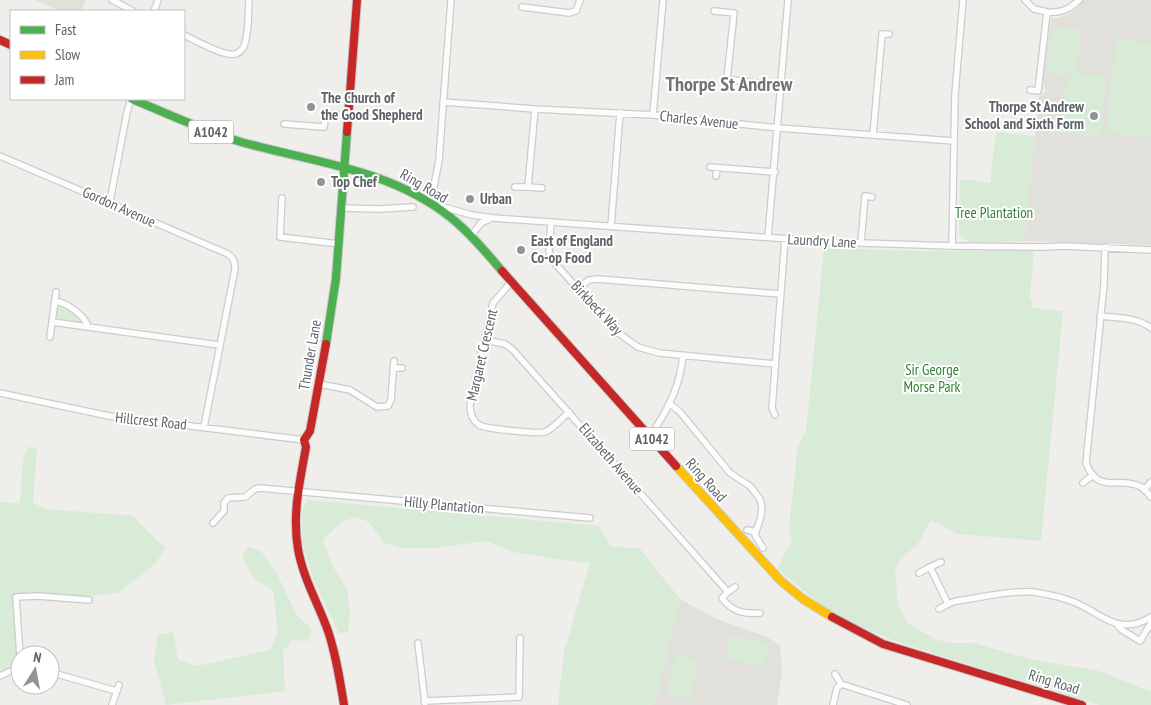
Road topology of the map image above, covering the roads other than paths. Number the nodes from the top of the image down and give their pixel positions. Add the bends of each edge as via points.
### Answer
1 (112, 0) edge
2 (249, 0) edge
3 (357, 0) edge
4 (451, 0) edge
5 (580, 0) edge
6 (663, 0) edge
7 (788, 0) edge
8 (964, 0) edge
9 (1025, 0) edge
10 (1079, 0) edge
11 (522, 7) dead end
12 (131, 10) edge
13 (714, 11) dead end
14 (1047, 12) junction
15 (873, 33) dead end
16 (882, 34) junction
17 (889, 34) dead end
18 (185, 36) edge
19 (782, 87) junction
20 (1030, 90) dead end
21 (131, 100) edge
22 (133, 100) edge
23 (444, 102) junction
24 (534, 109) junction
25 (620, 113) junction
26 (348, 115) junction
27 (653, 115) junction
28 (284, 124) dead end
29 (778, 128) junction
30 (873, 135) junction
31 (954, 141) junction
32 (0, 156) edge
33 (345, 167) junction
34 (710, 167) dead end
35 (717, 168) junction
36 (775, 172) junction
37 (716, 176) dead end
38 (516, 187) dead end
39 (528, 187) junction
40 (542, 188) dead end
41 (865, 196) dead end
42 (282, 198) dead end
43 (428, 202) junction
44 (109, 203) junction
45 (413, 206) dead end
46 (342, 208) junction
47 (494, 218) junction
48 (551, 222) junction
49 (611, 226) junction
50 (471, 236) junction
51 (768, 237) junction
52 (785, 239) junction
53 (861, 243) junction
54 (339, 244) junction
55 (952, 246) junction
56 (1105, 247) junction
57 (1151, 250) edge
58 (512, 282) junction
59 (578, 288) junction
60 (56, 292) dead end
61 (780, 294) junction
62 (55, 301) junction
63 (1100, 316) junction
64 (52, 322) junction
65 (88, 326) junction
66 (1151, 328) edge
67 (50, 337) dead end
68 (485, 340) junction
69 (219, 345) junction
70 (684, 356) junction
71 (394, 361) dead end
72 (775, 364) junction
73 (393, 368) junction
74 (402, 368) dead end
75 (319, 384) junction
76 (0, 393) edge
77 (670, 404) junction
78 (569, 412) junction
79 (775, 415) dead end
80 (204, 427) junction
81 (656, 427) dead end
82 (304, 440) junction
83 (1093, 475) junction
84 (1151, 482) edge
85 (1084, 483) dead end
86 (1144, 490) junction
87 (298, 491) junction
88 (1151, 497) edge
89 (590, 518) dead end
90 (214, 519) dead end
91 (747, 530) dead end
92 (756, 532) junction
93 (763, 548) dead end
94 (941, 562) dead end
95 (930, 567) junction
96 (920, 572) dead end
97 (734, 587) dead end
98 (728, 592) junction
99 (89, 600) dead end
100 (948, 604) junction
101 (939, 609) dead end
102 (760, 613) dead end
103 (1151, 617) edge
104 (1151, 623) edge
105 (1117, 625) junction
106 (520, 638) dead end
107 (418, 643) dead end
108 (19, 645) edge
109 (60, 674) edge
110 (835, 674) dead end
111 (841, 684) junction
112 (425, 703) edge
113 (112, 705) edge
114 (344, 705) edge
115 (833, 705) edge
116 (907, 705) edge
117 (1082, 705) edge

1 - 12 street
2 - 18 street via 246,40 243,49 236,54 226,54
3 - 26 main road, Thunder Lane
4 - 23 street
5 - 11 street via 576,11 569,12
6 - 27 street
7 - 19 street
8 - 31 street
9 - 14 street via 1034,8
10 - 14 street via 1068,10
13 - 19 street via 734,13 728,79
14 - 20 street via 1040,93
15 - 16 street
16 - 17 street
16 - 30 street
19 - 29 street
21 - 44 street
22 - 33 main road, A1042 via 231,139
23 - 24 street, Charles Avenue
23 - 43 street via 434,186
24 - 25 street, Charles Avenue
24 - 39 street
25 - 27 street, Charles Avenue
25 - 49 street
26 - 28 street via 331,114 324,127
26 - 33 main road, Thunder Lane
27 - 29 street, Charles Avenue
29 - 30 street, Charles Avenue
29 - 36 street
30 - 31 street, Charles Avenue
31 - 55 street
32 - 44 street, Gordon Avenue
33 - 43 main road, Ring Road / A1042 via 385,180
33 - 46 main road, Thunder Lane
34 - 35 street
35 - 36 street
35 - 37 street
36 - 51 street
38 - 39 street
39 - 40 street
41 - 53 street
42 - 54 street via 280,237
43 - 47 street, Laundry Lane
43 - 50 main road, Ring Road / A1042
44 - 69 street, Gordon Avenue via 228,254 235,263
45 - 46 street
46 - 54 main road, Thunder Lane
47 - 48 street, Laundry Lane
47 - 50 street via 481,223
48 - 49 street, Laundry Lane
48 - 59 street, Birkbeck Way via 550,256
49 - 51 street, Laundry Lane
50 - 58 main road, Ring Road / A1042
51 - 52 street, Laundry Lane
52 - 53 street, Laundry Lane
52 - 61 street
53 - 55 street, Laundry Lane
54 - 75 main road, Thunder Lane via 332,317
55 - 56 street, Laundry Lane
56 - 57 street, Laundry Lane
56 - 63 street
58 - 68 street, Margaret Crescent via 493,303
58 - 117 main road, Ring Road / A1042 via 741,539 781,581 810,604 883,644
59 - 61 street via 589,280 598,279
59 - 70 street, Birkbeck Way via 627,340 648,351
60 - 62 street
61 - 72 street
62 - 64 street
62 - 65 street via 66,303
63 - 66 street via 1131,319
63 - 83 street via 1086,453 1086,463
64 - 65 street
64 - 67 street
65 - 69 street
68 - 78 street, Elizabeth Avenue via 509,346
68 - 78 street, Margaret Crescent via 470,405 475,421 484,427 540,432 549,429
69 - 80 street
70 - 72 street, Birkbeck Way
70 - 77 street via 677,389
71 - 73 street
72 - 79 street via 772,408
73 - 74 street
73 - 75 street via 388,406 372,405 350,390
75 - 82 main road, Thunder Lane via 310,431
76 - 80 street, Hillcrest Road via 91,414
77 - 81 street
77 - 92 street via 730,473 756,493 762,508
78 - 98 street, Elizabeth Avenue
80 - 82 street, Hillcrest Road
82 - 87 main road, Thunder Lane via 306,447
83 - 85 street
83 - 86 street via 1107,483 1132,484
84 - 86 street
86 - 88 street
87 - 89 street, Hilly Plantation
87 - 90 street, Hilly Plantation via 255,489 245,497 228,498 224,511
87 - 114 main road, Thunder Lane via 295,513 298,550 334,647
91 - 92 street
92 - 93 street via 755,536
94 - 95 street
95 - 96 street
95 - 100 street
97 - 98 street
98 - 102 street via 722,598 728,606 738,612
99 - 108 street via 16,597
100 - 101 street
100 - 105 street via 1021,592 1043,594 1075,602
103 - 105 street via 1134,624
104 - 105 street via 1140,641
106 - 112 street via 519,697
107 - 112 street
109 - 113 street via 118,688
110 - 111 street
111 - 115 street
111 - 116 street

